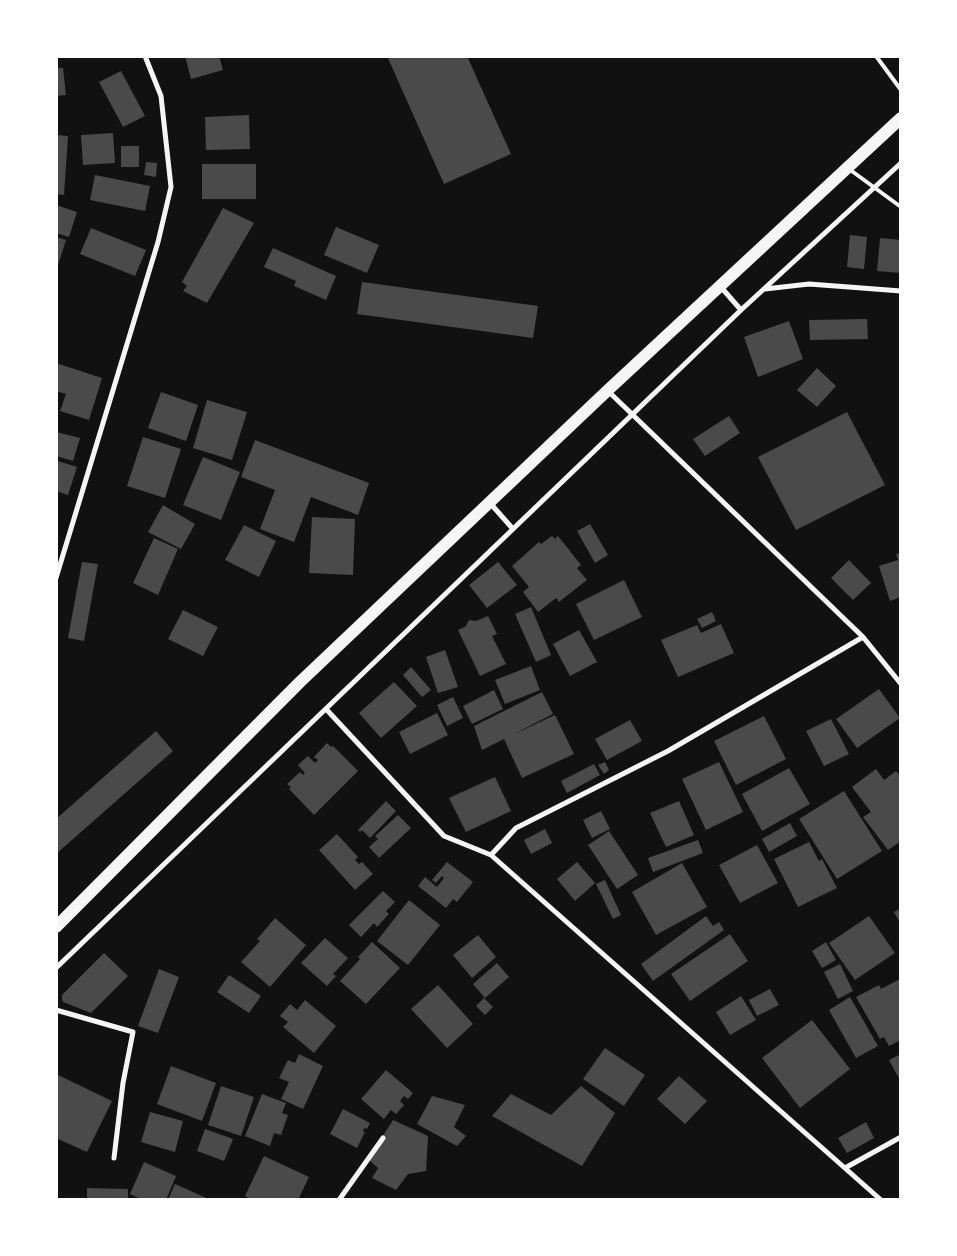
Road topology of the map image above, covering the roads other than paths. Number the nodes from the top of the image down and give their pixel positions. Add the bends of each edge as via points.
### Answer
1 (145, 56) edge
2 (876, 56) edge
3 (901, 90) edge
4 (901, 118) edge
5 (901, 163) edge
6 (847, 167) junction
7 (875, 187) junction
8 (901, 208) edge
9 (719, 286) junction
10 (764, 289) junction
11 (901, 291) edge
12 (741, 310) junction
13 (608, 390) junction
14 (632, 414) junction
15 (490, 503) junction
16 (513, 529) junction
17 (58, 564) edge
18 (56, 578) edge
19 (863, 637) junction
20 (901, 684) edge
21 (326, 709) junction
22 (491, 854) junction
23 (56, 927) edge
24 (57, 966) edge
25 (56, 1010) edge
26 (901, 1137) edge
27 (383, 1138) dead end
28 (114, 1158) dead end
29 (846, 1168) junction
30 (339, 1200) edge
31 (882, 1200) edge

1 - 17 street via 161,96 171,187 158,242
2 - 3 lane
4 - 6 main road
5 - 7 street
6 - 7 lane
6 - 9 main road
7 - 8 lane
7 - 10 street
9 - 12 street
9 - 13 main road
10 - 11 street via 809,284
10 - 12 street
12 - 14 street
13 - 14 street
13 - 15 main road
14 - 16 street
14 - 19 street
15 - 16 street
15 - 23 main road via 300,682
16 - 21 street
17 - 18 street
19 - 20 street
19 - 22 street via 668,751 516,828
21 - 22 street via 444,836
21 - 24 street
22 - 29 street
25 - 28 street via 133,1032
26 - 29 street
27 - 30 street
29 - 31 street

